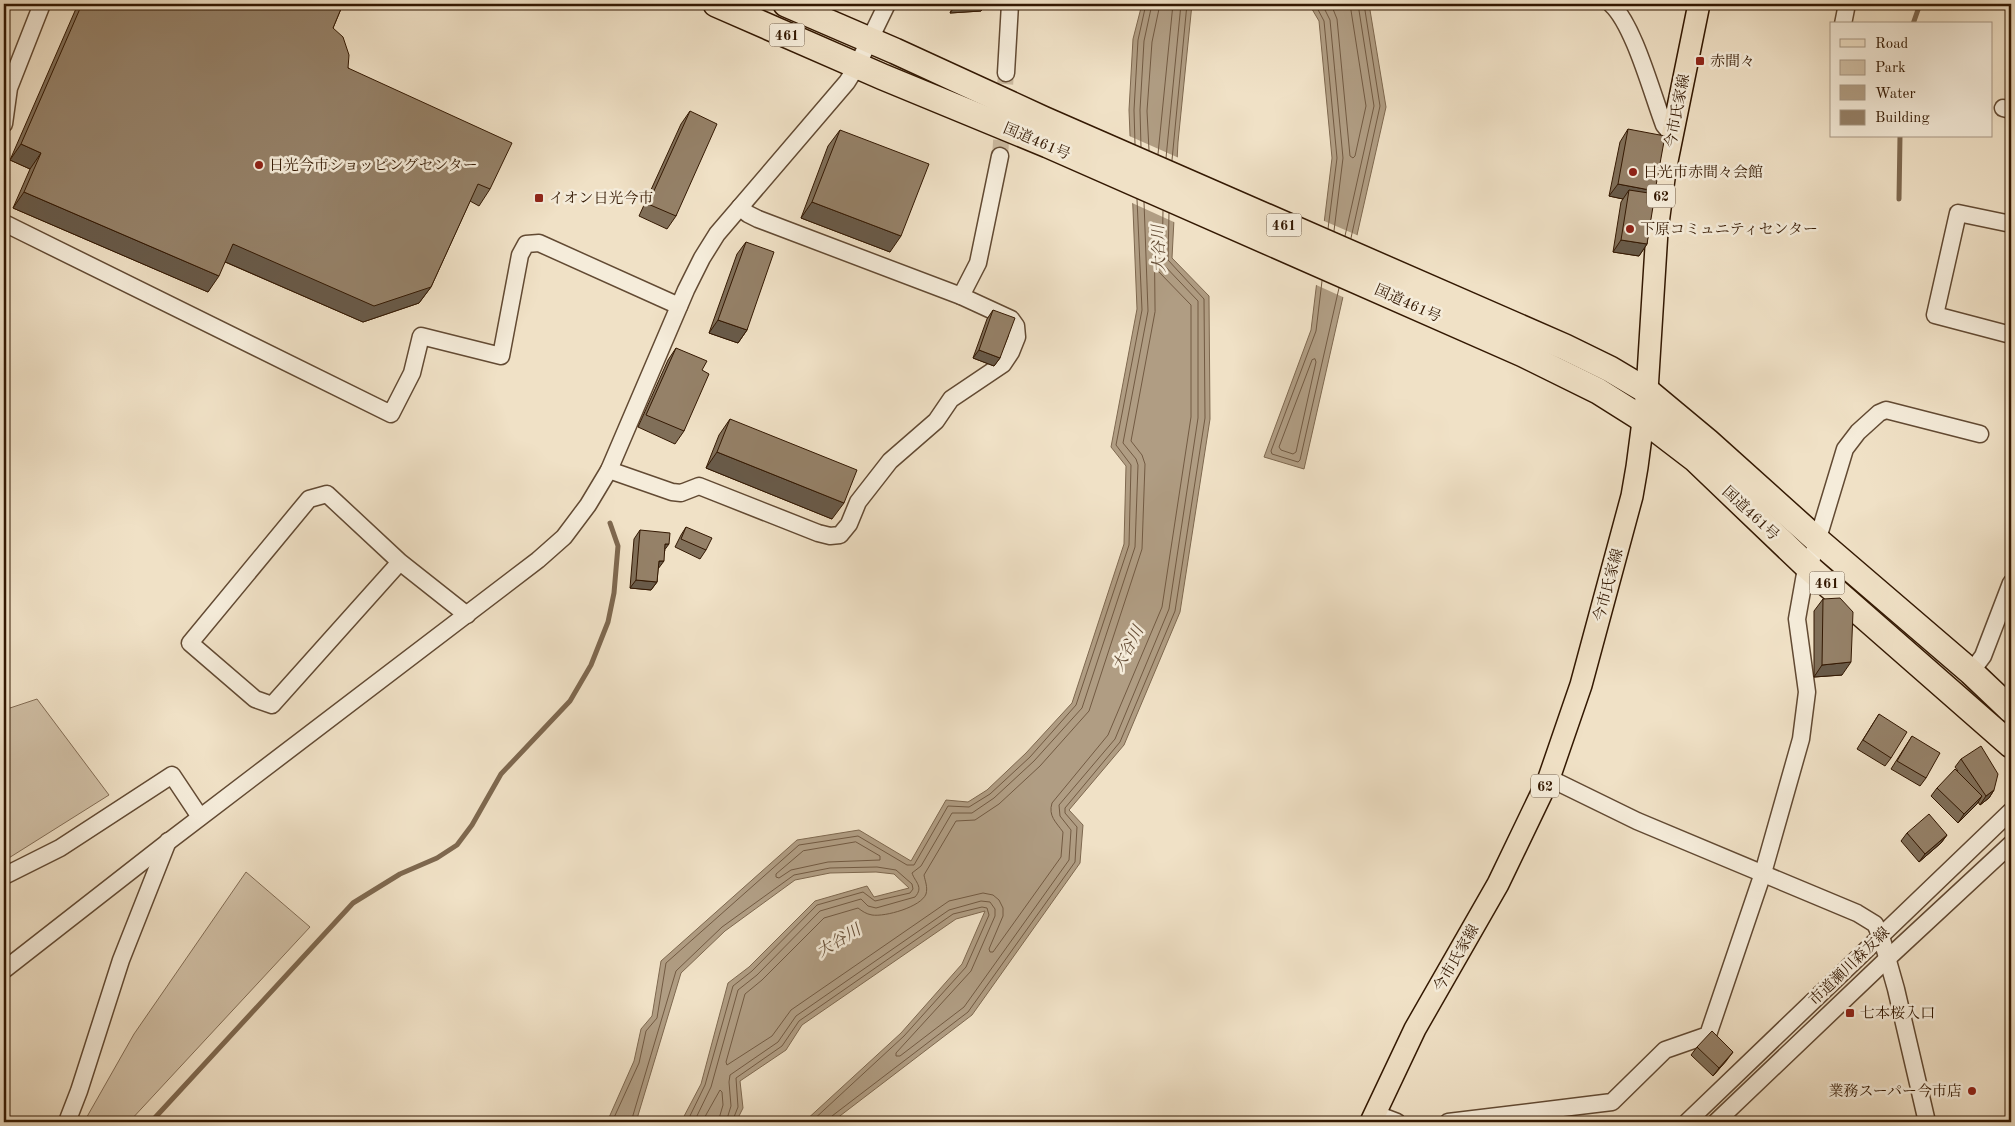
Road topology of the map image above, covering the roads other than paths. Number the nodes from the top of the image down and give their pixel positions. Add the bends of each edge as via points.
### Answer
1 (42, 4) edge
2 (716, 4) edge
3 (786, 4) edge
4 (887, 4) edge
5 (1010, 4) edge
6 (1612, 4) edge
7 (1699, 4) edge
8 (1847, 4) edge
9 (1843, 22) edge
10 (871, 40) junction
11 (857, 66) junction
12 (1006, 73) tunnel mouth
13 (4, 124) edge
14 (1672, 135) junction
15 (1000, 156) tunnel mouth
16 (740, 206) junction
17 (4, 223) edge
18 (2011, 224) edge
19 (960, 296) junction
20 (679, 306) junction
21 (2011, 335) edge
22 (1524, 342) junction
23 (1647, 391) junction
24 (1644, 420) junction
25 (1980, 434) dead end
26 (609, 470) junction
27 (1816, 539) junction
28 (400, 562) junction
29 (1809, 568) junction
30 (2011, 583) edge
31 (467, 615) junction
32 (1971, 672) junction
33 (2011, 710) edge
34 (2011, 745) edge
35 (1549, 778) junction
36 (2011, 811) edge
37 (200, 817) junction
38 (168, 842) junction
39 (2011, 844) edge
40 (1763, 873) junction
41 (4, 876) edge
42 (1881, 936) junction
43 (1887, 959) junction
44 (4, 970) edge
45 (1373, 1118) edge
46 (67, 1122) edge
47 (1398, 1122) edge
48 (1448, 1122) edge
49 (1688, 1122) edge
50 (1716, 1122) edge
51 (1927, 1122) edge

1 - 13 street via 9,88
2 - 11 highway, 国道461号 / 461
3 - 10 highway, 国道461号 / 461
4 - 10 street
5 - 12 street
6 - 14 street via 1634,42 1664,125
7 - 14 main road, 今市氏家線 / 62
8 - 9 street
10 - 11 street
10 - 22 highway, 国道461号 / 461
11 - 16 street via 836,97
11 - 22 highway, 国道461号 / 461
14 - 23 main road, 今市氏家線 / 62 via 1657,231
15 - 19 street via 978,263
16 - 19 street via 758,219
16 - 20 street via 702,258
17 - 20 street via 391,414 412,373 421,336 501,356 520,254 526,244 540,243
18 - 21 street via 1958,213 1935,315
19 - 26 street via 1011,319 1017,336 1011,352 993,372 951,399 936,421 890,461 858,502 840,536 818,533 699,486 681,493 672,492
20 - 26 street
22 - 23 highway, 国道461号 / 461 via 1610,370
22 - 24 highway, 国道461号 / 461
23 - 24 main road, 今市氏家線 / 62
23 - 27 highway, 国道461号 / 461
24 - 29 highway, 国道461号 / 461 via 1695,459
24 - 35 main road, 今市氏家線 / 62 via 1629,505 1581,685
25 - 27 street via 1894,411 1879,413 1844,449
26 - 31 street via 564,537
27 - 29 street
27 - 32 highway, 国道461号 / 461
28 - 28 street via 327,494 309,499 190,643 255,699 272,705
28 - 31 street
29 - 34 highway, 国道461号 / 461
29 - 40 street via 1805,574 1797,619 1807,692 1801,739
30 - 32 street via 1983,656
31 - 37 street
32 - 33 highway, 国道461号 / 461
35 - 40 street via 1637,821
35 - 45 main road, 今市氏家線 / 62 via 1498,884 1415,1029
36 - 42 street, 市道瀬川森友線
37 - 38 street
37 - 41 street via 172,775 60,848
38 - 44 street
38 - 46 street via 121,960
39 - 43 street, 市道瀬川森友線
40 - 42 street via 1857,912 1875,924
40 - 48 street via 1708,1035 1666,1050 1612,1102
42 - 43 street
42 - 49 street, 市道瀬川森友線
43 - 50 street, 市道瀬川森友線
43 - 51 street
45 - 47 street

